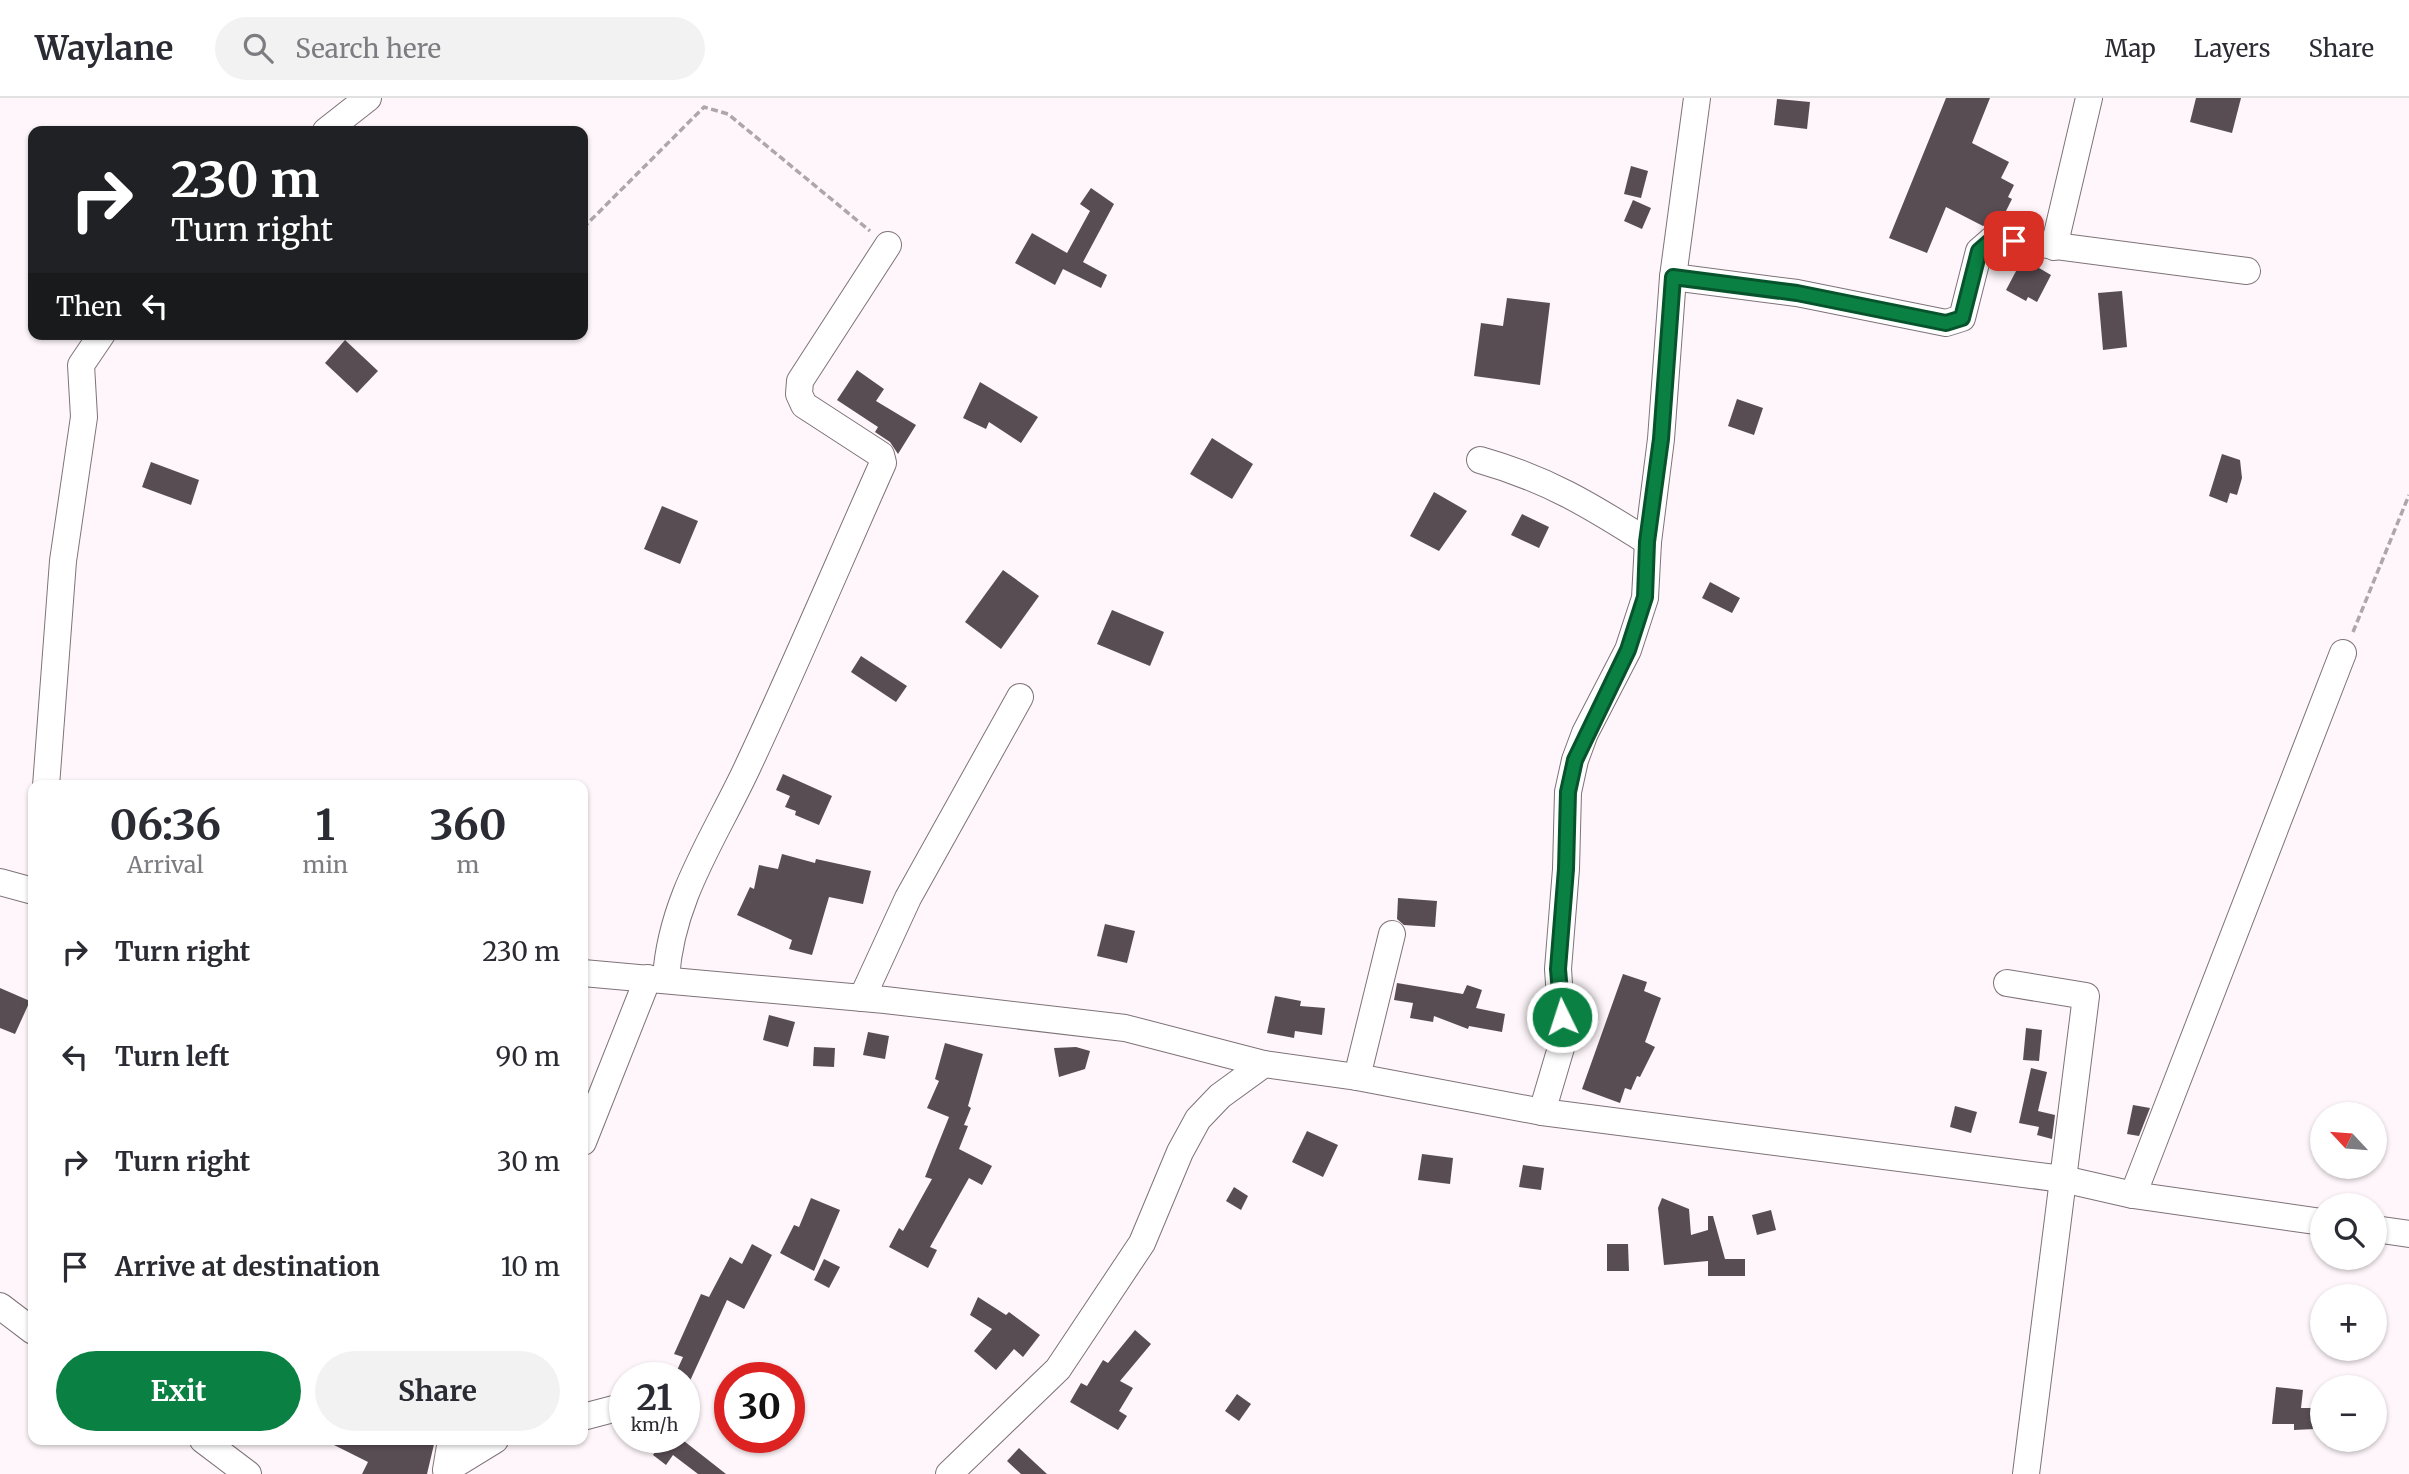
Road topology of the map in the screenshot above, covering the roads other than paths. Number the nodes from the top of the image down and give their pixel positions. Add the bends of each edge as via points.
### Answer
1 (368, 98) edge
2 (1697, 98) edge
3 (2089, 98) edge
4 (332, 126) edge
5 (888, 245) road end
6 (2054, 247) junction
7 (2247, 271) dead end
8 (1673, 277) junction
9 (98, 340) edge
10 (1480, 460) dead end
11 (1647, 542) junction
12 (2343, 653) road end
13 (1020, 697) dead end
14 (46, 780) edge
15 (0, 882) edge
16 (28, 890) edge
17 (1392, 934) dead end
18 (588, 972) edge
19 (657, 978) junction
20 (2007, 983) dead end
21 (862, 998) junction
22 (1264, 1064) junction
23 (1357, 1077) junction
24 (1542, 1112) junction
25 (588, 1131) edge
26 (2063, 1179) junction
27 (2133, 1195) junction
28 (2310, 1220) edge
29 (2387, 1231) edge
30 (2409, 1234) edge
31 (0, 1306) edge
32 (28, 1327) edge
33 (609, 1410) edge
34 (588, 1416) edge
35 (210, 1445) edge
36 (450, 1445) edge
37 (487, 1445) edge
38 (248, 1474) edge
39 (949, 1474) edge
40 (2026, 1474) edge

1 - 4 street
2 - 8 street
3 - 6 street
5 - 19 street via 814,356 799,394 804,405 881,455 883,463 748,766 678,906
6 - 7 street
6 - 8 street via 1994,238 1979,251 1962,318 1946,323 1797,293
8 - 11 street via 1661,439
9 - 14 street via 81,365 84,417 63,561
10 - 11 street via 1557,487
11 - 24 street via 1645,597 1638,625 1585,733 1568,792 1558,969 1563,1041
12 - 27 street
13 - 21 street via 908,898
15 - 16 street
17 - 23 street
18 - 19 street
19 - 21 street
19 - 25 street
20 - 26 street via 2086,996
21 - 22 street via 1125,1028
22 - 23 street
22 - 39 street via 1220,1096 1198,1119 1142,1243 1058,1369
23 - 24 street
24 - 26 street
26 - 27 street
26 - 40 street
27 - 28 street
29 - 30 street
31 - 32 street
33 - 34 street
35 - 38 street
36 - 37 street via 446,1470

